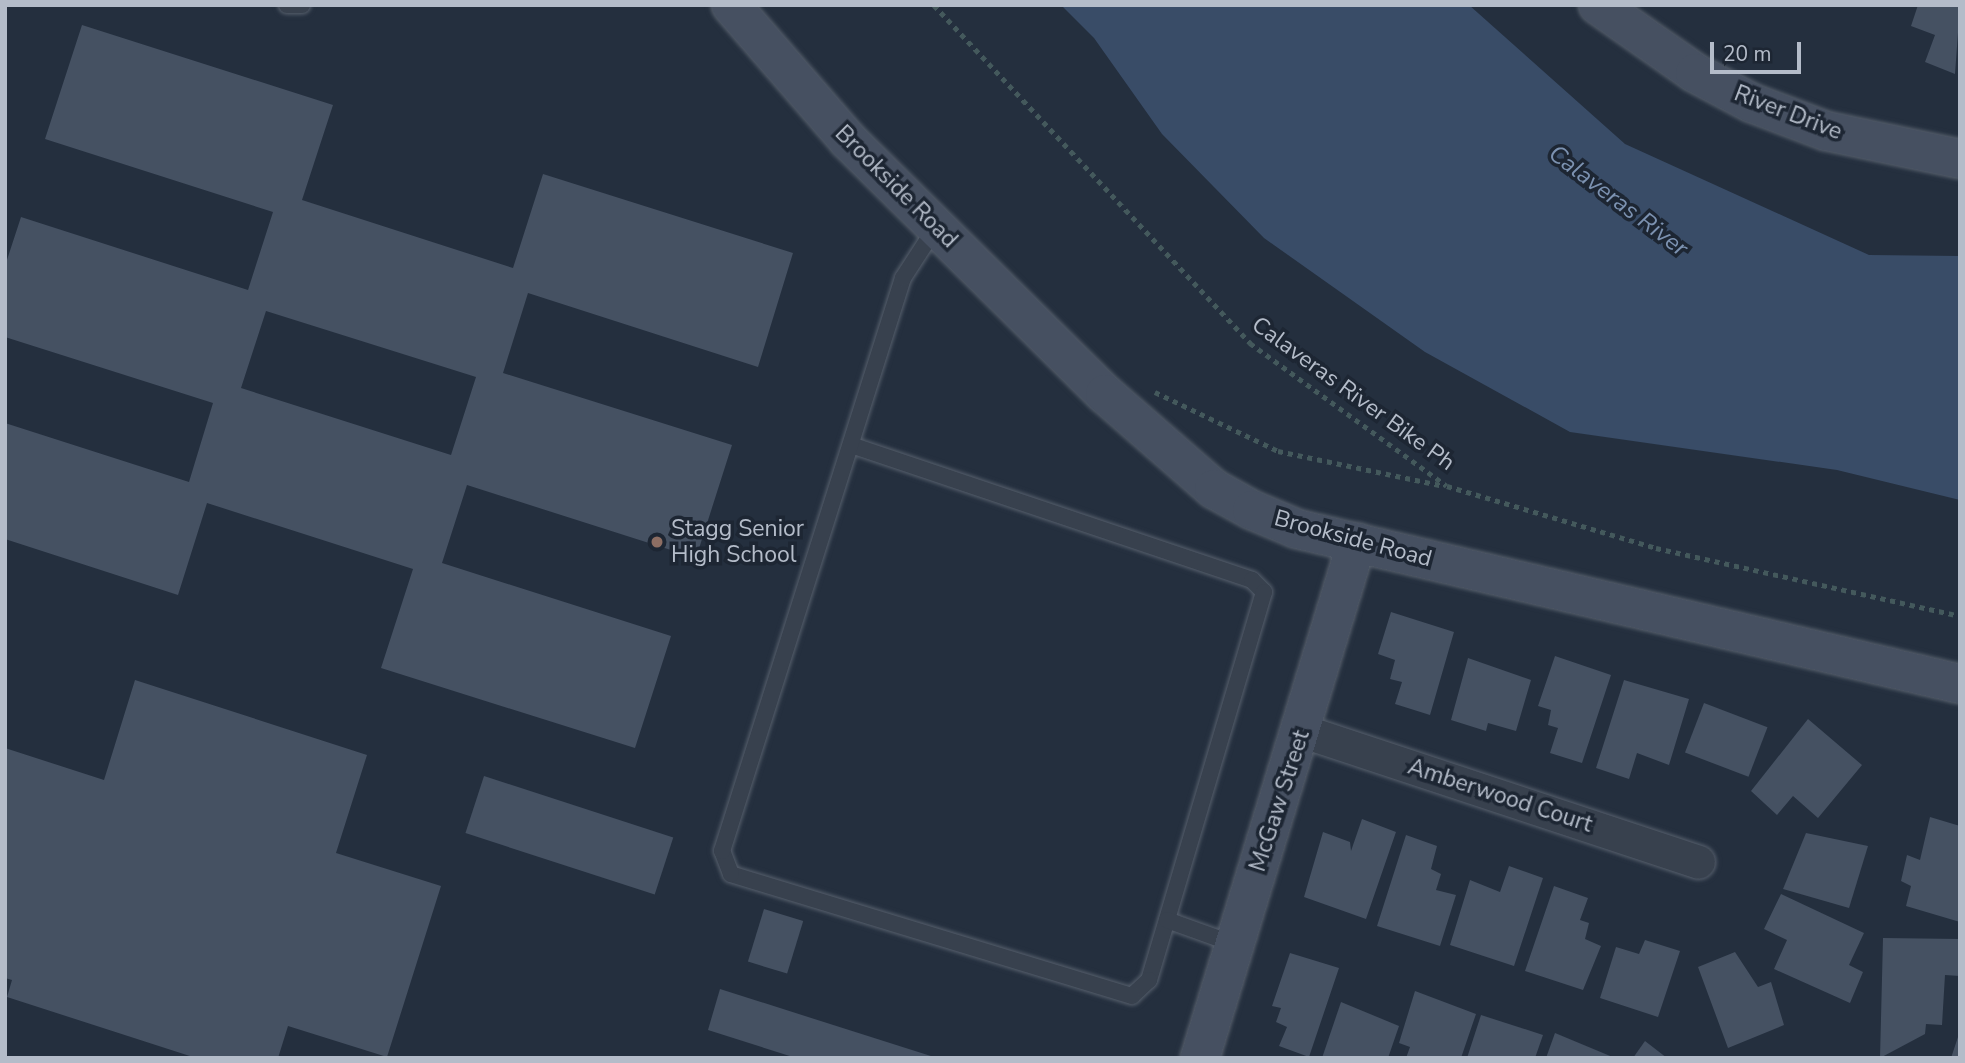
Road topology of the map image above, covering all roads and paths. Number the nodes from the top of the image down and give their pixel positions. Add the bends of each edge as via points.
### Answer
1 (287, 5) edge
2 (302, 5) edge
3 (731, 5) edge
4 (934, 5) edge
5 (1598, 5) edge
6 (1960, 159) edge
7 (936, 227) junction
8 (1105, 394) junction
9 (851, 445) junction
10 (1447, 486) junction
11 (1357, 542) junction
12 (1960, 616) edge
13 (1960, 684) edge
14 (1303, 731) junction
15 (1698, 862) dead end
16 (1167, 920) junction
17 (1234, 944) junction
18 (1200, 1058) edge

1 - 2 lane
3 - 7 street, Brookside Road via 848,140
4 - 10 path, Calaveras River Bike Ph via 1250,343
5 - 6 street, River Drive via 1695,74 1752,103 1826,131
7 - 8 street, Brookside Road
7 - 9 lane via 903,278
8 - 10 path via 1160,392 1278,450
8 - 11 street, Brookside Road via 1214,489 1297,529
9 - 16 lane via 1252,580 1264,593
9 - 16 lane via 722,851 731,874 1132,996 1149,981
10 - 12 path, Calaveras River Bike Ph via 1656,548
11 - 13 street, Brookside Road
11 - 14 street, McGaw Street
14 - 15 street, Amberwood Court
14 - 17 street, McGaw Street
16 - 17 lane
17 - 18 street, McGaw Street

